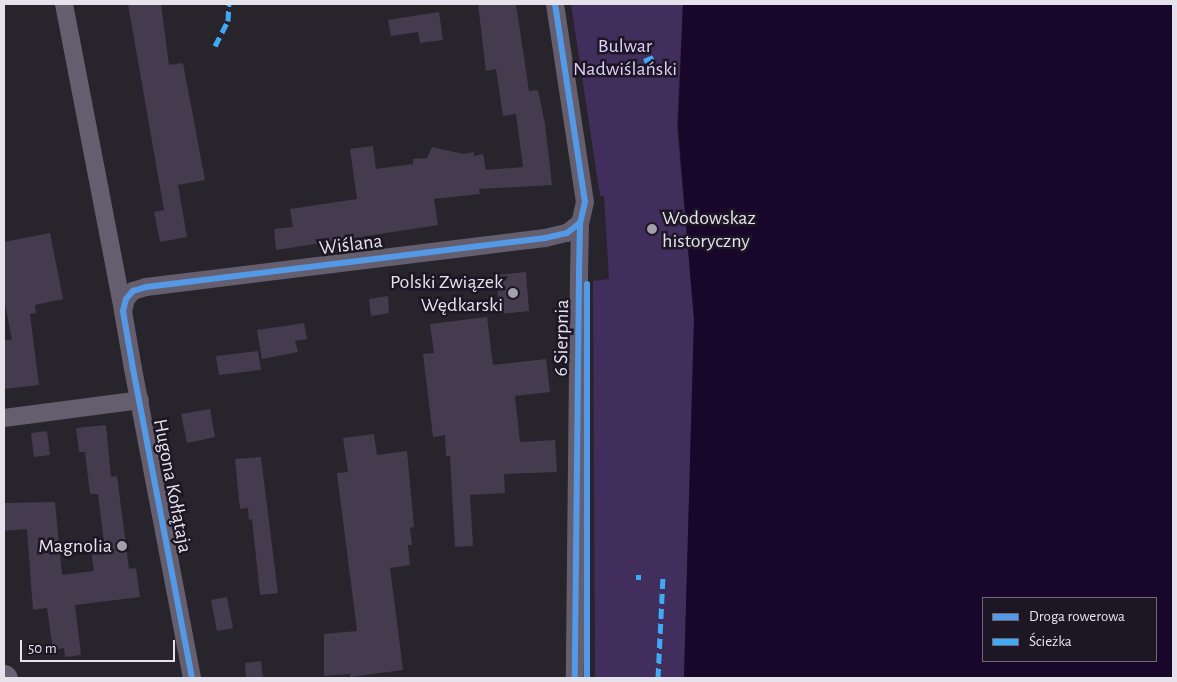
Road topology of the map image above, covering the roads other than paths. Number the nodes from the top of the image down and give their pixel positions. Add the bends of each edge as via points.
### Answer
1 (64, 4) edge
2 (555, 4) edge
3 (580, 224) junction
4 (125, 305) junction
5 (140, 400) junction
6 (4, 418) edge
7 (575, 676) dead end
8 (192, 678) edge

1 - 4 street, Hugona Kołłątaja
2 - 3 street, 6 Sierpnia via 585,202
3 - 4 street, Wiślana via 567,233 545,238 146,287 133,291
3 - 7 street, 6 Sierpnia
4 - 5 street, Hugona Kołłątaja
5 - 6 street
5 - 8 street, Hugona Kołłątaja

